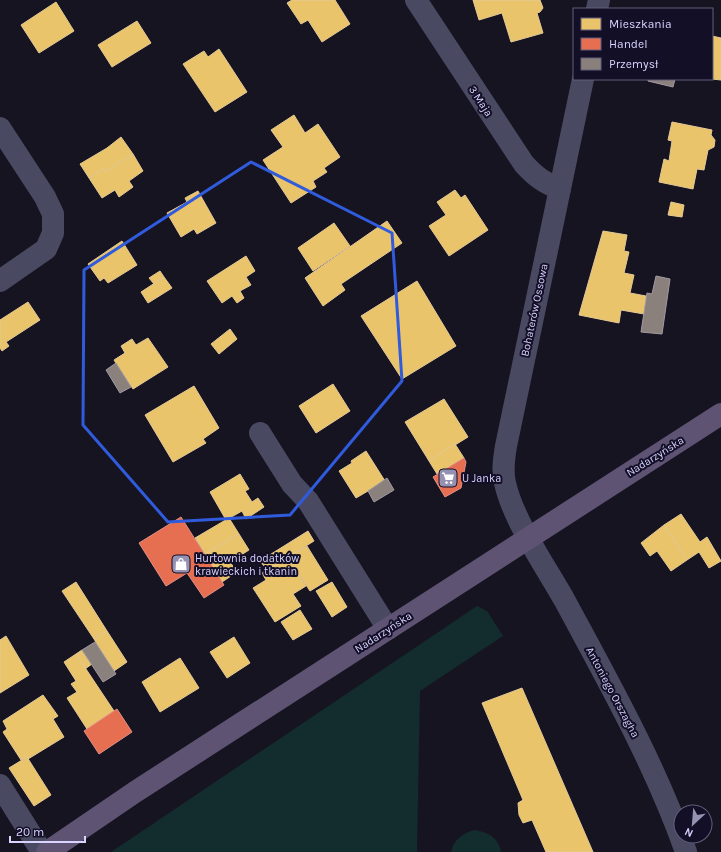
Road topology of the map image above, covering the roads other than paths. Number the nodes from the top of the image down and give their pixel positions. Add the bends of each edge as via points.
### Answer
1 (416, 0) edge
2 (583, 80) edge
3 (0, 128) edge
4 (560, 189) junction
5 (0, 281) edge
6 (721, 414) edge
7 (260, 433) dead end
8 (528, 537) junction
9 (388, 629) junction
10 (0, 785) edge
11 (42, 852) edge
12 (47, 852) edge
13 (686, 852) edge

1 - 4 street, 3 Maja via 524,164 547,185
2 - 4 street, Bohaterów Ossowa
3 - 5 street via 45,197 53,214 53,233 46,249
4 - 8 street, Bohaterów Ossowa via 504,464 504,482
6 - 8 main road, Nadarzyńska
7 - 9 street via 292,484 308,501
8 - 9 main road, Nadarzyńska
8 - 13 street, Antoniego Orszagha via 571,612 654,773
9 - 12 main road, Nadarzyńska via 135,792
10 - 11 street

